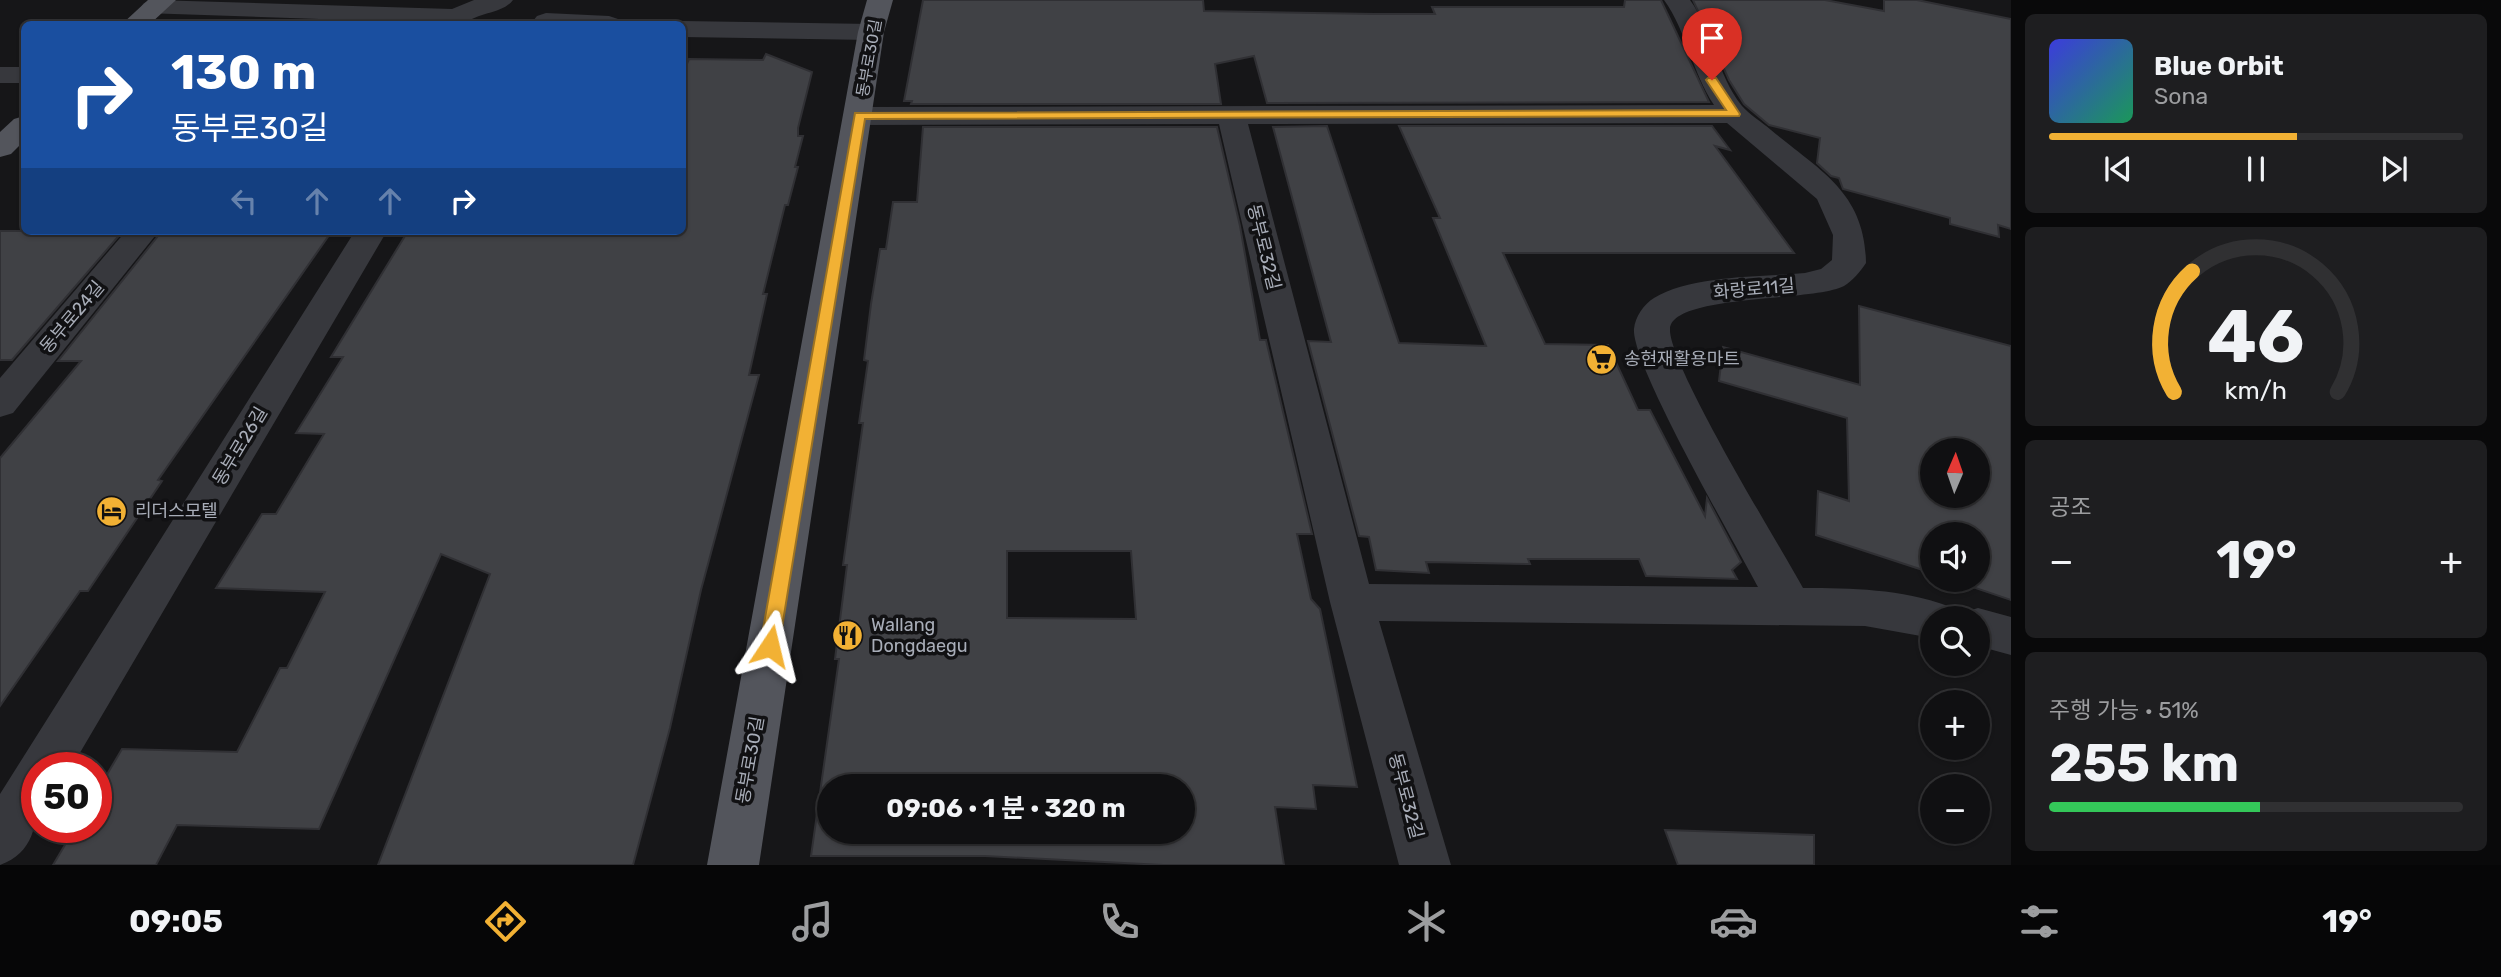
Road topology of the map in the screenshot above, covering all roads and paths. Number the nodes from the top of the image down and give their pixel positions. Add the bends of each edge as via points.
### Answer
1 (500, 0) edge
2 (1677, 0) edge
3 (150, 11) edge
4 (324, 13) edge
5 (541, 16) edge
6 (875, 16) edge
7 (454, 21) edge
8 (584, 21) edge
9 (686, 29) edge
10 (0, 75) edge
11 (21, 75) edge
12 (1734, 114) junction
13 (859, 116) junction
14 (1232, 116) junction
15 (21, 128) edge
16 (0, 148) edge
17 (140, 235) edge
18 (369, 235) edge
19 (0, 403) edge
20 (1352, 602) junction
21 (1790, 605) junction
22 (1920, 617) edge
23 (1990, 630) edge
24 (2011, 636) edge
25 (54, 752) edge
26 (21, 805) edge
27 (0, 840) edge
28 (733, 865) edge
29 (1425, 865) edge

1 - 7 street via 477,5
2 - 12 street, 화랑로11길 via 1688,13 1716,88
3 - 4 street
4 - 7 street
5 - 8 street
6 - 9 street
6 - 13 main road, 동부로30길
10 - 11 street
12 - 14 street
12 - 21 street, 화랑로11길 via 1831,195 1849,235 1849,263 1832,278 1805,284 1688,296 1664,307 1652,329 1654,345 1676,394
13 - 14 street, 동부로30길
13 - 28 main road, 동부로30길
14 - 20 street, 동부로32길
15 - 16 main road
17 - 19 street, 동부로24길
18 - 25 street, 동부로26길
20 - 21 street
20 - 29 street, 동부로32길
21 - 22 street via 1866,607
23 - 24 street
26 - 27 street

